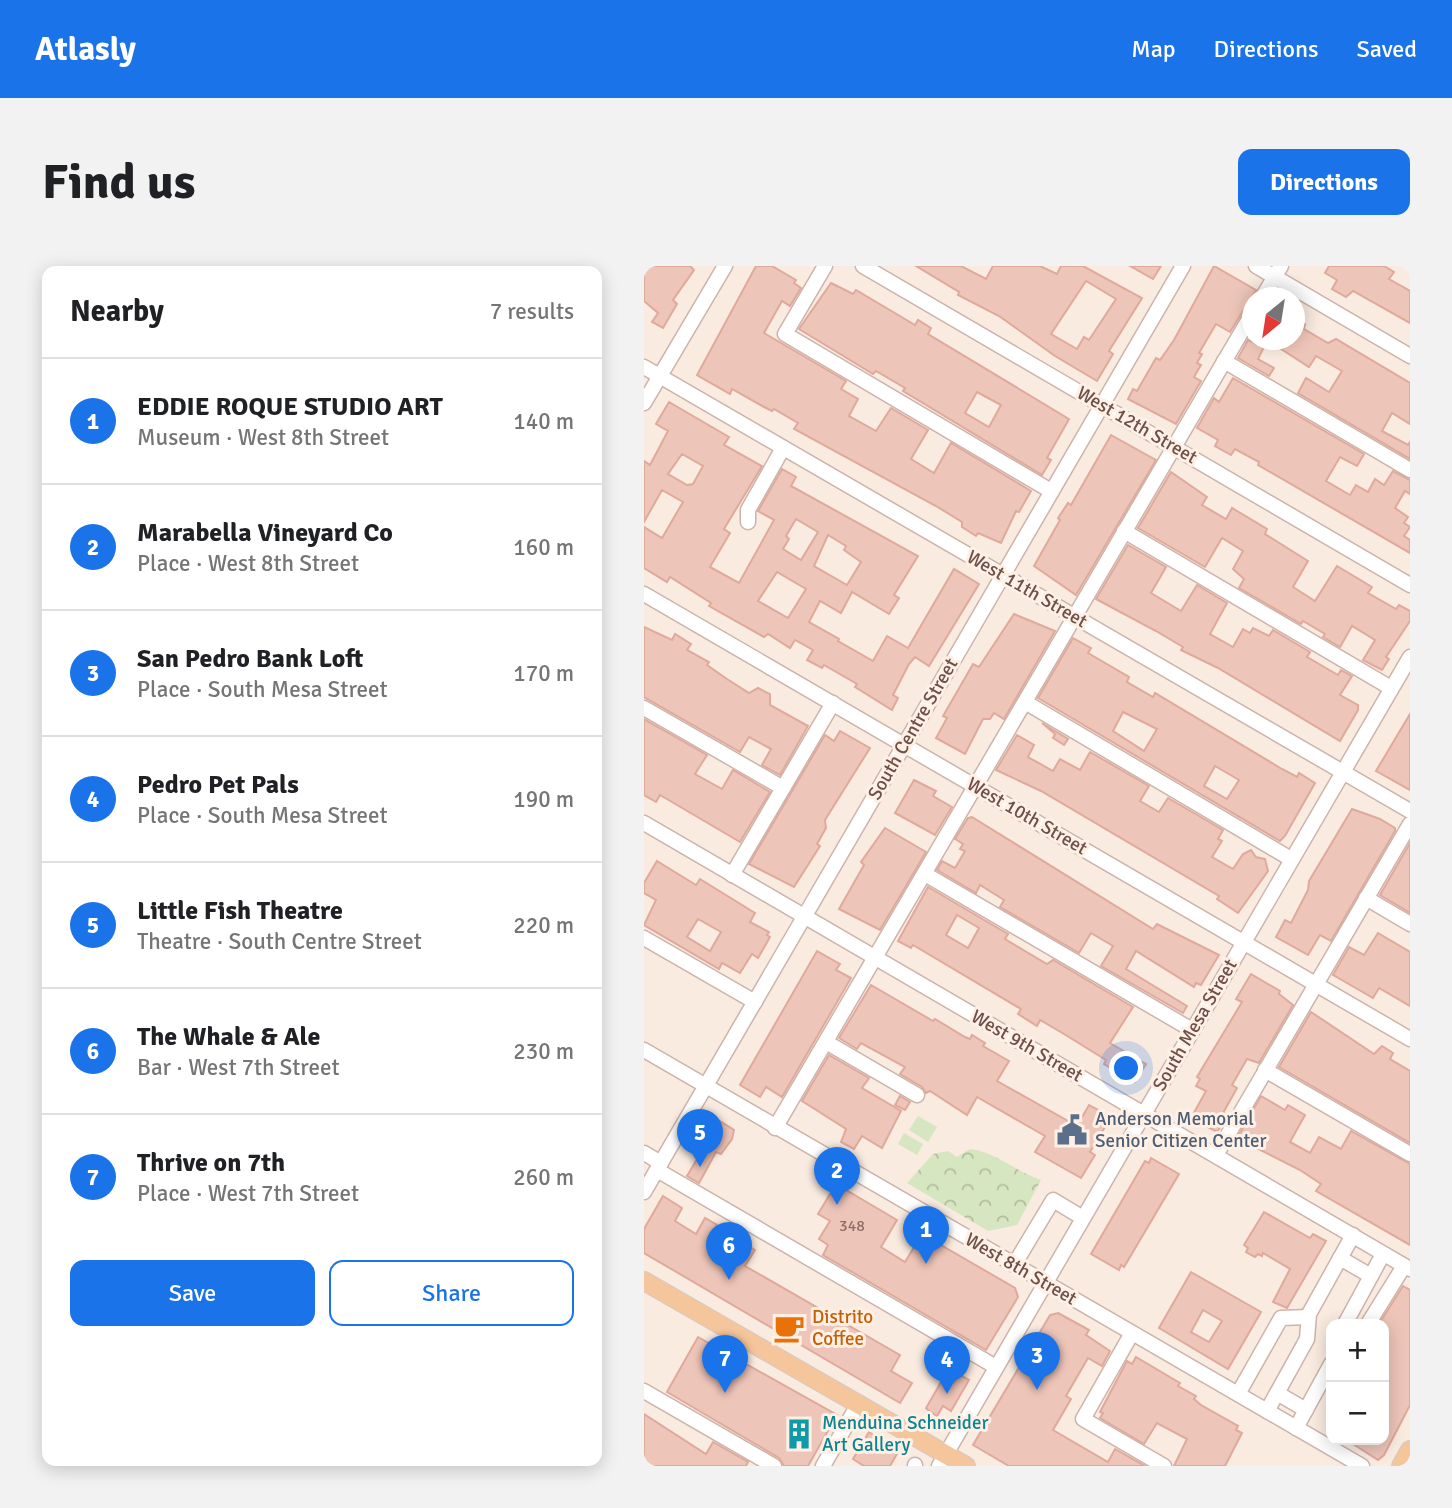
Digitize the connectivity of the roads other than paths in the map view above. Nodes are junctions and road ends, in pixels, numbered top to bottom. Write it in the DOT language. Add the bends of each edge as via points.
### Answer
graph roads {
  1 [pos="725,266"];
  2 [pos="825,266"];
  3 [pos="863,266"];
  4 [pos="1183,266"];
  5 [pos="1256,266"];
  6 [pos="1278,271"];
  7 [pos="1269,287"];
  8 [pos="1242,331"];
  9 [pos="1410,356"];
  10 [pos="1224,361"];
  11 [pos="644,367"];
  12 [pos="659,376"];
  13 [pos="644,403"];
  14 [pos="1102,404"];
  15 [pos="1173,445"];
  16 [pos="783,448"];
  17 [pos="1410,470"];
  18 [pos="1051,491"];
  19 [pos="748,523"];
  20 [pos="1124,531"];
  21 [pos="1002,575"];
  22 [pos="1410,585"];
  23 [pos="644,594"];
  24 [pos="1074,616"];
  25 [pos="1410,657"];
  26 [pos="1391,688"];
  27 [pos="1025,702"];
  28 [pos="833,704"];
  29 [pos="644,708"];
  30 [pos="904,744"];
  31 [pos="1342,772"];
  32 [pos="976,786"];
  33 [pos="783,789"];
  34 [pos="1410,811"];
  35 [pos="644,823"];
  36 [pos="1410,824"];
  37 [pos="1292,859"];
  38 [pos="925,874"];
  39 [pos="732,875"];
  40 [pos="1366,898"];
  41 [pos="804,918"];
  42 [pos="1410,924"];
  43 [pos="644,938"];
  44 [pos="1243,941"];
  45 [pos="875,959"];
  46 [pos="1315,984"];
  47 [pos="755,1002"];
  48 [pos="1192,1030"];
  49 [pos="1410,1039"];
  50 [pos="826,1042"];
  51 [pos="644,1050"];
  52 [pos="1265,1070"];
  53 [pos="705,1086"];
  54 [pos="917,1095"];
  55 [pos="1144,1113"];
  56 [pos="775,1128"];
  57 [pos="644,1153"];
  58 [pos="1410,1154"];
  59 [pos="1216,1155"];
  60 [pos="659,1166"];
  61 [pos="644,1192"];
  62 [pos="1083,1218"];
  63 [pos="1353,1235"];
  64 [pos="1383,1254"];
  65 [pos="1340,1258"];
  66 [pos="1014,1265"];
  67 [pos="1407,1267"];
  68 [pos="1371,1276"];
  69 [pos="644,1281"];
  70 [pos="1045,1284"];
  71 [pos="1308,1317"];
  72 [pos="1348,1319"];
  73 [pos="1371,1319"];
  74 [pos="1132,1334"];
  75 [pos="996,1367"];
  76 [pos="1326,1373"];
  77 [pos="644,1391"];
  78 [pos="1277,1393"];
  79 [pos="1238,1394"];
  80 [pos="859,1404"];
  81 [pos="1306,1410"];
  82 [pos="1267,1411"];
  83 [pos="1296,1428"];
  84 [pos="1410,1450"];
  85 [pos="942,1460"];
  86 [pos="774,1466"];
  87 [pos="823,1466"];
  88 [pos="966,1466"];
  89 [pos="1164,1466"];
  90 [pos="1362,1466"];
  91 [pos="1401,1466"];
  1 -- 12 [label="street"];
  2 -- 18 [label="street" via="785,334"];
  3 -- 14 [label="street, West 12th Street"];
  4 -- 14 [label="street, South Centre Street"];
  5 -- 6 [label="street"];
  6 -- 7 [label="street"];
  6 -- 9 [label="street"];
  8 -- 10 [label="street"];
  10 -- 15 [label="street"];
  10 -- 17 [label="street"];
  11 -- 12 [label="street, West 11th Street"];
  12 -- 13 [label="street"];
  12 -- 16 [label="street, West 11th Street"];
  14 -- 15 [label="street, West 12th Street"];
  14 -- 18 [label="street, South Centre Street"];
  15 -- 20 [label="street"];
  15 -- 22 [label="street, West 12th Street"];
  16 -- 19 [label="street" via="748,510"];
  16 -- 21 [label="street, West 11th Street"];
  18 -- 21 [label="street, South Centre Street"];
  20 -- 24 [label="street"];
  20 -- 26 [label="street"];
  21 -- 24 [label="street, West 11th Street"];
  21 -- 30 [label="street, South Centre Street"];
  23 -- 28 [label="street, West 10th Street"];
  24 -- 27 [label="street"];
  24 -- 31 [label="street, West 11th Street"];
  25 -- 26 [label="street, South Mesa Street"];
  26 -- 31 [label="street, South Mesa Street"];
  27 -- 32 [label="street"];
  27 -- 37 [label="street"];
  28 -- 30 [label="street, West 10th Street"];
  28 -- 33 [label="street"];
  29 -- 33 [label="street"];
  30 -- 32 [label="street, West 10th Street"];
  30 -- 41 [label="street, South Centre Street"];
  31 -- 34 [label="street, West 11th Street"];
  31 -- 37 [label="street, South Mesa Street"];
  32 -- 38 [label="street"];
  32 -- 44 [label="street, West 10th Street"];
  33 -- 39 [label="street"];
  35 -- 39 [label="street, West 9th Street"];
  36 -- 40 [label="street"];
  37 -- 44 [label="street, South Mesa Street"];
  38 -- 45 [label="street"];
  38 -- 48 [label="street"];
  39 -- 41 [label="street, West 9th Street"];
  40 -- 42 [label="street"];
  40 -- 46 [label="street"];
  41 -- 45 [label="street, West 9th Street"];
  41 -- 47 [label="street, South Centre Street"];
  43 -- 47 [label="street"];
  44 -- 46 [label="street, West 10th Street"];
  44 -- 48 [label="street, South Mesa Street"];
  45 -- 50 [label="street"];
  45 -- 55 [label="street, West 9th Street"];
  46 -- 49 [label="street, West 10th Street"];
  46 -- 52 [label="street"];
  47 -- 53 [label="street, South Centre Street"];
  48 -- 55 [label="street, South Mesa Street"];
  50 -- 54 [label="street"];
  50 -- 56 [label="street"];
  51 -- 53 [label="street, West 8th Street"];
  52 -- 58 [label="street"];
  52 -- 59 [label="street"];
  53 -- 56 [label="street, West 8th Street"];
  53 -- 60 [label="street, South Centre Street"];
  55 -- 59 [label="street, West 9th Street"];
  55 -- 62 [label="street, South Mesa Street"];
  56 -- 66 [label="street, West 8th Street"];
  57 -- 60 [label="street"];
  59 -- 63 [label="street, West 9th Street"];
  60 -- 61 [label="street, South Centre Street"];
  60 -- 75 [label="street"];
  62 -- 66 [label="street" via="1053,1199"];
  62 -- 70 [label="street, South Mesa Street"];
  63 -- 64 [label="street, West 9th Street"];
  63 -- 65 [label="street"];
  64 -- 67 [label="street, West 9th Street"];
  64 -- 68 [label="street"];
  65 -- 68 [label="street"];
  65 -- 71 [label="street"];
  66 -- 70 [label="street, West 8th Street"];
  67 -- 73 [label="street"];
  68 -- 72 [label="street"];
  69 -- 80 [label="main road"];
  70 -- 74 [label="street, West 8th Street"];
  70 -- 75 [label="street, South Mesa Street"];
  71 -- 78 [label="street" via="1307,1339"];
  71 -- 79 [label="street" via="1281,1318"];
  74 -- 79 [label="street, West 8th Street"];
  74 -- 89 [label="street" via="1083,1419"];
  75 -- 85 [label="street, South Mesa Street"];
  76 -- 81 [label="street"];
  77 -- 86 [label="street"];
  78 -- 81 [label="street"];
  78 -- 82 [label="street"];
  79 -- 82 [label="street, West 8th Street"];
  80 -- 85 [label="main road"];
  80 -- 87 [label="street"];
  81 -- 83 [label="street"];
  82 -- 83 [label="street, West 8th Street"];
  83 -- 90 [label="street, West 8th Street"];
  84 -- 91 [label="main road"];
  85 -- 88 [label="main road"];
}
